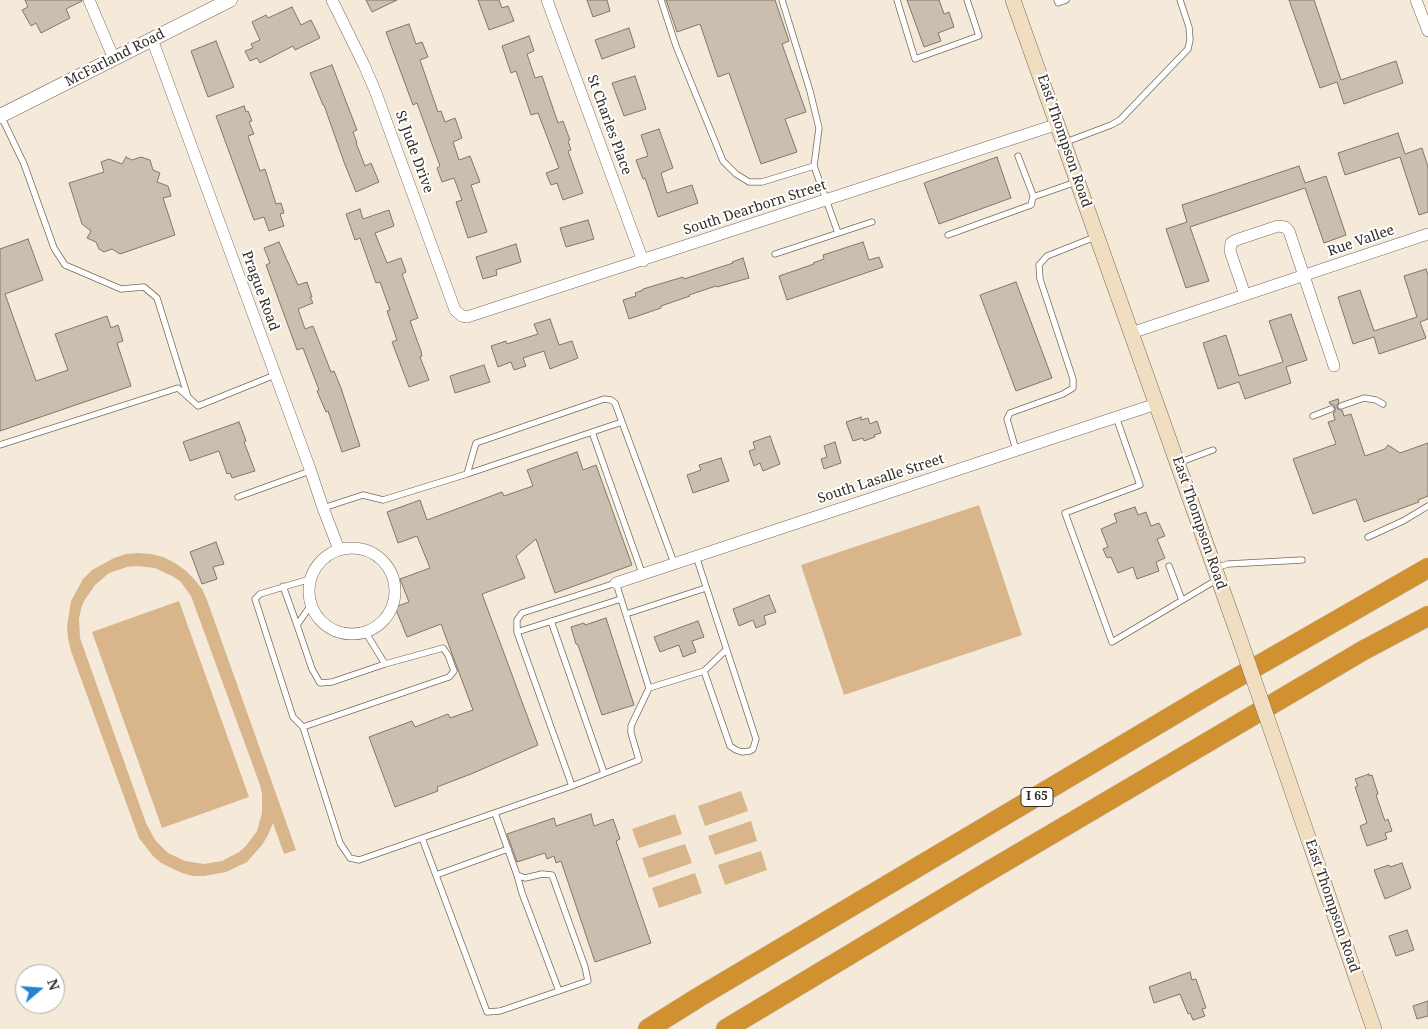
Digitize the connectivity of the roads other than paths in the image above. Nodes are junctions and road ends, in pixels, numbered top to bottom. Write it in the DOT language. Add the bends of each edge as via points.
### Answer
graph roads {
  1 [pos="89,0"];
  2 [pos="229,0"];
  3 [pos="332,0"];
  4 [pos="547,0"];
  5 [pos="661,0"];
  6 [pos="782,0"];
  7 [pos="897,0"];
  8 [pos="967,0"];
  9 [pos="1013,0"];
  10 [pos="1057,0"];
  11 [pos="1066,0"];
  12 [pos="1180,0"];
  13 [pos="1416,0"];
  14 [pos="1428,31"];
  15 [pos="152,39"];
  16 [pos="114,59"];
  17 [pos="0,116"];
  18 [pos="1058,124"];
  19 [pos="1064,142"];
  20 [pos="1018,156"];
  21 [pos="814,166"];
  22 [pos="1078,182"];
  23 [pos="1034,197"];
  24 [pos="826,200"];
  25 [pos="872,222"];
  26 [pos="838,233"];
  27 [pos="1428,234"];
  28 [pos="948,235"];
  29 [pos="1097,236"];
  30 [pos="774,254"];
  31 [pos="643,261"];
  32 [pos="1304,276"];
  33 [pos="1245,295"];
  34 [pos="462,316"];
  35 [pos="1131,333"];
  36 [pos="1334,366"];
  37 [pos="275,375"];
  38 [pos="188,398"];
  39 [pos="1156,404"];
  40 [pos="1382,404"];
  41 [pos="1341,406"];
  42 [pos="1331,409"];
  43 [pos="1313,416"];
  44 [pos="1116,418"];
  45 [pos="622,422"];
  46 [pos="592,432"];
  47 [pos="0,445"];
  48 [pos="1016,450"];
  49 [pos="1213,450"];
  50 [pos="1178,463"];
  51 [pos="310,471"];
  52 [pos="467,474"];
  53 [pos="238,497"];
  54 [pos="1428,506"];
  55 [pos="323,508"];
  56 [pos="1368,537"];
  57 [pos="344,548"];
  58 [pos="696,556"];
  59 [pos="1302,560"];
  60 [pos="674,563"];
  61 [pos="1169,566"];
  62 [pos="1428,568"];
  63 [pos="642,573"];
  64 [pos="1216,574"];
  65 [pos="310,578"];
  66 [pos="616,583"];
  67 [pos="283,586"];
  68 [pos="706,588"];
  69 [pos="621,598"];
  70 [pos="1182,600"];
  71 [pos="311,606"];
  72 [pos="626,614"];
  73 [pos="1428,616"];
  74 [pos="551,621"];
  75 [pos="297,625"];
  76 [pos="366,632"];
  77 [pos="517,632"];
  78 [pos="726,650"];
  79 [pos="385,664"];
  80 [pos="704,671"];
  81 [pos="650,688"];
  82 [pos="303,727"];
  83 [pos="604,773"];
  84 [pos="572,786"];
  85 [pos="495,813"];
  86 [pos="422,838"];
  87 [pos="508,849"];
  88 [pos="436,875"];
  89 [pos="518,875"];
  90 [pos="558,991"];
  91 [pos="648,1029"];
  92 [pos="726,1029"];
  93 [pos="1374,1029"];
  1 -- 16 [label="street"];
  2 -- 15 [label="street, McFarland Road"];
  3 -- 34 [label="street, St Jude Drive" via="376,93 455,310"];
  4 -- 31 [label="street, St Charles Place"];
  5 -- 21 [label="lane" via="676,46 723,161 749,182 762,182"];
  6 -- 21 [label="lane" via="819,128"];
  7 -- 8 [label="lane" via="915,58 979,36"];
  9 -- 18 [label="main road, East Thompson Road"];
  10 -- 11 [label="lane" via="1058,3"];
  12 -- 19 [label="lane" via="1189,27 1188,49 1120,120"];
  13 -- 14 [label="street"];
  15 -- 16 [label="street, McFarland Road"];
  15 -- 37 [label="street, Prague Road"];
  16 -- 17 [label="street, McFarland Road"];
  17 -- 38 [label="lane" via="24,164 54,248 65,266 122,289 144,287 157,298"];
  18 -- 19 [label="main road, East Thompson Road"];
  18 -- 24 [label="street, South Dearborn Street"];
  19 -- 22 [label="main road, East Thompson Road"];
  20 -- 23 [label="lane"];
  21 -- 24 [label="lane"];
  22 -- 23 [label="lane"];
  22 -- 29 [label="main road, East Thompson Road"];
  23 -- 28 [label="lane" via="1031,205"];
  24 -- 26 [label="lane"];
  24 -- 31 [label="street, South Dearborn Street"];
  25 -- 26 [label="lane"];
  26 -- 30 [label="lane"];
  27 -- 32 [label="street, Rue Vallee"];
  29 -- 35 [label="main road, East Thompson Road"];
  29 -- 48 [label="lane" via="1046,256 1039,265 1040,279 1073,379 1072,388 1010,413 1007,419"];
  31 -- 34 [label="street, South Dearborn Street" via="473,316"];
  32 -- 33 [label="street, Rue Vallee"];
  32 -- 33 [label="street" via="1289,232 1278,226 1231,243 1230,252"];
  32 -- 36 [label="street"];
  33 -- 35 [label="street, Rue Vallee"];
  35 -- 39 [label="main road, East Thompson Road"];
  37 -- 38 [label="lane" via="198,406"];
  37 -- 51 [label="street, Prague Road"];
  38 -- 47 [label="lane" via="178,388"];
  39 -- 44 [label="street, South Lasalle Street"];
  39 -- 50 [label="main road, East Thompson Road"];
  40 -- 41 [label="lane" via="1364,398"];
  42 -- 43 [label="lane"];
  44 -- 48 [label="street, South Lasalle Street"];
  44 -- 70 [label="lane" via="1140,485 1065,513 1112,642"];
  45 -- 46 [label="lane"];
  45 -- 52 [label="lane" via="615,403 604,399 476,443"];
  45 -- 60 [label="lane"];
  46 -- 52 [label="lane"];
  46 -- 63 [label="lane"];
  48 -- 58 [label="street, South Lasalle Street"];
  49 -- 50 [label="lane"];
  50 -- 64 [label="main road, East Thompson Road"];
  51 -- 53 [label="lane"];
  51 -- 55 [label="street, Prague Road"];
  52 -- 55 [label="lane" via="383,500 362,495"];
  54 -- 56 [label="lane"];
  55 -- 57 [label="street, Prague Road" via="338,547"];
  57 -- 65 [label="street" via="323,559"];
  57 -- 76 [label="street" via="357,548 380,559 394,581 395,594 386,618"];
  58 -- 60 [label="street, South Lasalle Street"];
  58 -- 68 [label="lane"];
  59 -- 64 [label="lane" via="1228,564"];
  60 -- 63 [label="street, South Lasalle Street"];
  61 -- 70 [label="lane"];
  62 -- 91 [label="highway, I 65" via="1210,693"];
  63 -- 66 [label="street, South Lasalle Street"];
  64 -- 70 [label="lane"];
  64 -- 93 [label="main road, East Thompson Road, bridge"];
  65 -- 67 [label="lane"];
  65 -- 71 [label="street"];
  66 -- 69 [label="lane"];
  66 -- 77 [label="lane" via="522,613 516,620"];
  67 -- 75 [label="lane"];
  67 -- 82 [label="lane" via="255,599 293,717"];
  68 -- 72 [label="lane"];
  68 -- 78 [label="lane"];
  69 -- 72 [label="lane"];
  69 -- 74 [label="lane"];
  71 -- 75 [label="lane"];
  71 -- 76 [label="street" via="317,618 339,633"];
  72 -- 81 [label="lane"];
  73 -- 92 [label="highway" via="1347,660"];
  74 -- 77 [label="lane"];
  74 -- 83 [label="lane"];
  75 -- 79 [label="lane" via="312,670 320,683"];
  76 -- 79 [label="lane"];
  77 -- 84 [label="lane"];
  78 -- 80 [label="lane"];
  78 -- 80 [label="lane" via="756,740 750,751 742,752 730,746"];
  79 -- 82 [label="lane" via="443,648 454,671 449,678"];
  80 -- 81 [label="lane"];
  81 -- 83 [label="lane" via="631,726 639,760"];
  82 -- 86 [label="lane" via="340,843 350,858 359,860"];
  83 -- 84 [label="lane"];
  84 -- 85 [label="lane"];
  85 -- 86 [label="lane"];
  85 -- 87 [label="lane"];
  86 -- 88 [label="lane"];
  87 -- 88 [label="lane"];
  87 -- 89 [label="lane"];
  88 -- 90 [label="lane" via="487,1012 500,1011"];
  89 -- 90 [label="lane"];
  89 -- 90 [label="lane" via="524,878 552,875 585,967 588,981"];
}
